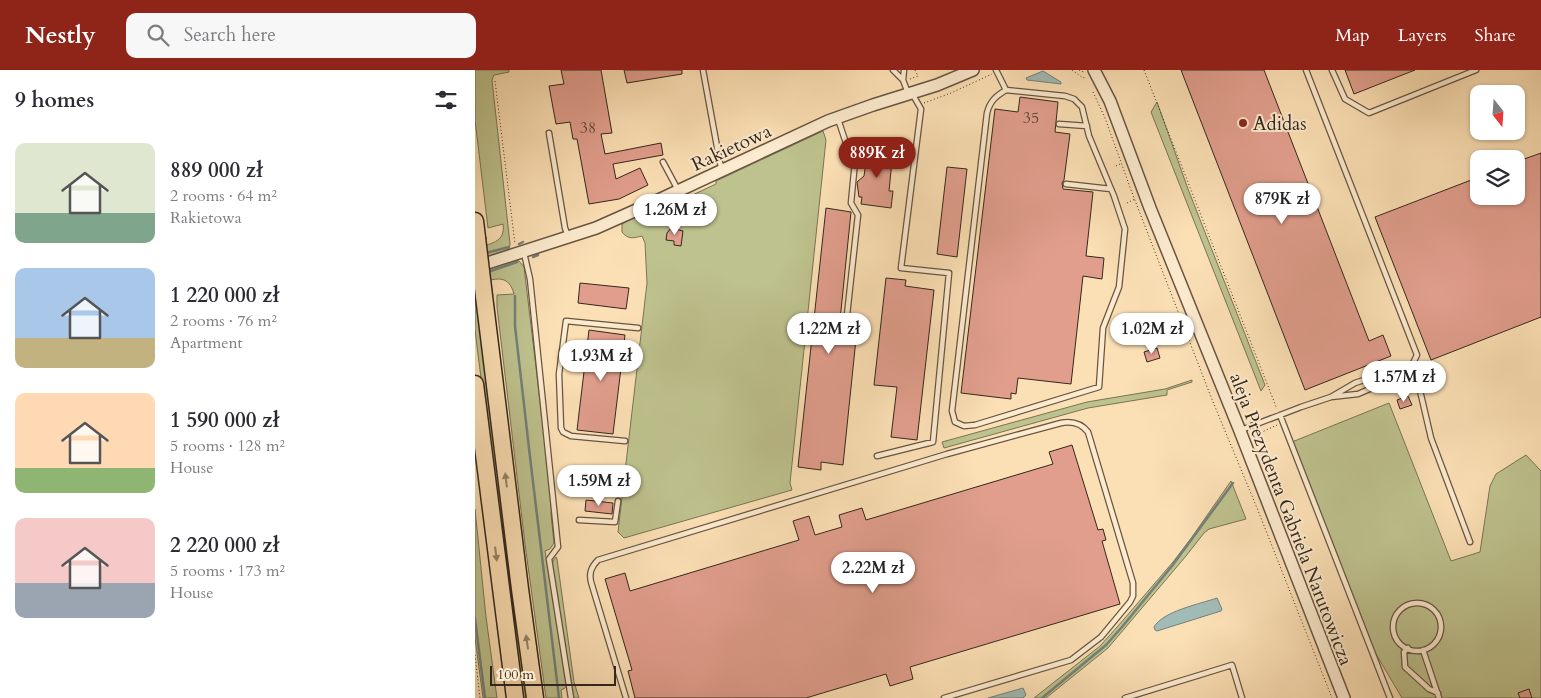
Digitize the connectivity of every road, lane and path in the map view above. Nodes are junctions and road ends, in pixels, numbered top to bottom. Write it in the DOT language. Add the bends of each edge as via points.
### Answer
graph roads {
  1 [pos="703,70"];
  2 [pos="893,70"];
  3 [pos="904,70"];
  4 [pos="915,70"];
  5 [pos="973,70"];
  6 [pos="997,70"];
  7 [pos="1073,70"];
  8 [pos="1079,70"];
  9 [pos="1103,70"];
  10 [pos="1144,70"];
  11 [pos="1306,70"];
  12 [pos="1332,70"];
  13 [pos="1476,70"];
  14 [pos="1090,73"];
  15 [pos="495,81"];
  16 [pos="903,81"];
  17 [pos="1089,82"];
  18 [pos="1006,90"];
  19 [pos="1093,90"];
  20 [pos="910,94"];
  21 [pos="1110,101"];
  22 [pos="919,104"];
  23 [pos="837,118"];
  24 [pos="1059,124"];
  25 [pos="1087,126"];
  26 [pos="549,133"];
  27 [pos="663,162"];
  28 [pos="723,170"];
  29 [pos="1066,184"];
  30 [pos="1111,189"];
  31 [pos="679,191"];
  32 [pos="475,221"];
  33 [pos="569,238"];
  34 [pos="520,253"];
  35 [pos="475,267"];
  36 [pos="846,324"];
  37 [pos="638,328"];
  38 [pos="1387,377"];
  39 [pos="1419,382"];
  40 [pos="475,384"];
  41 [pos="1331,397"];
  42 [pos="1280,415"];
  43 [pos="1283,423"];
  44 [pos="1240,431"];
  45 [pos="625,441"];
  46 [pos="1248,452"];
  47 [pos="877,456"];
  48 [pos="1235,456"];
  49 [pos="618,500"];
  50 [pos="579,520"];
  51 [pos="1470,542"];
  52 [pos="1408,648"];
  53 [pos="1423,650"];
  54 [pos="475,655"];
  55 [pos="1439,695"];
  56 [pos="481,698"];
  57 [pos="515,698"];
  58 [pos="535,698"];
  59 [pos="571,698"];
  60 [pos="626,698"];
  61 [pos="944,698"];
  62 [pos="1125,698"];
  63 [pos="1242,698"];
  64 [pos="1332,698"];
  65 [pos="1345,698"];
  66 [pos="1390,698"];
  1 -- 28 [label="lane"];
  2 -- 16 [label="lane"];
  3 -- 16 [label="lane"];
  4 -- 16 [label="path" via="917,76"];
  5 -- 20 [label="street, Rakietowa"];
  6 -- 18 [label="lane"];
  6 -- 22 [label="path" via="951,93"];
  7 -- 14 [label="path" via="1083,78"];
  8 -- 14 [label="path"];
  9 -- 21 [label="street, aleja Prezydenta Gabriela Narutowicza"];
  10 -- 42 [label="path"];
  11 -- 38 [label="lane" via="1417,355 1412,366"];
  12 -- 13 [label="lane" via="1345,99 1369,113"];
  14 -- 17 [label="path"];
  14 -- 21 [label="street, aleja Prezydenta Gabriela Narutowicza"];
  15 -- 34 [label="path"];
  16 -- 20 [label="lane"];
  18 -- 25 [label="lane" via="1069,97 1082,107"];
  18 -- 30 [label="lane" via="991,102 987,113 952,411 958,424 975,424 1099,387 1103,328 1119,287 1125,229"];
  19 -- 48 [label="path"];
  20 -- 22 [label="lane"];
  20 -- 23 [label="street, Rakietowa"];
  21 -- 44 [label="street, aleja Prezydenta Gabriela Narutowicza"];
  22 -- 47 [label="lane" via="921,109 901,268 949,273 933,442"];
  23 -- 28 [label="street, Rakietowa"];
  23 -- 36 [label="lane" via="847,146 856,151 851,202 858,215"];
  24 -- 25 [label="lane"];
  25 -- 30 [label="lane"];
  26 -- 33 [label="lane"];
  27 -- 31 [label="lane"];
  28 -- 31 [label="street, Rakietowa"];
  29 -- 30 [label="lane"];
  31 -- 33 [label="street, Rakietowa"];
  58 -- 32 [label="highway, one-way, bridge"];
  33 -- 34 [label="street, Rakietowa"];
  34 -- 35 [label="street, Rakietowa"];
  34 -- 59 [label="lane" via="529,278 558,547 549,558"];
  37 -- 45 [label="lane" via="566,321 559,374 563,432 571,436"];
  38 -- 41 [label="lane" via="1373,377"];
  38 -- 41 [label="lane" via="1379,385 1359,394"];
  39 -- 51 [label="lane" via="1431,438"];
  40 -- 57 [label="highway, one-way"];
  41 -- 42 [label="lane"];
  42 -- 43 [label="lane"];
  42 -- 44 [label="lane"];
  43 -- 46 [label="path" via="1262,432 1257,437 1255,449"];
  43 -- 66 [label="lane"];
  44 -- 46 [label="street, aleja Prezydenta Gabriela Narutowicza"];
  46 -- 48 [label="path"];
  46 -- 65 [label="street, aleja Prezydenta Gabriela Narutowicza"];
  48 -- 64 [label="path"];
  49 -- 50 [label="lane" via="615,522"];
  52 -- 53 [label="lane"];
  52 -- 53 [label="lane" via="1396,638 1394,622 1401,609 1423,603 1436,612 1441,627 1436,641"];
  52 -- 55 [label="lane" via="1403,652 1405,667"];
  53 -- 55 [label="lane"];
  54 -- 56 [label="path"];
  60 -- 61 [label="lane" via="591,582 591,569 598,560 961,450 1061,423 1081,425 1089,436 1133,583 1130,602 1101,637 1071,660"];
  62 -- 63 [label="lane" via="1232,665"];
}
